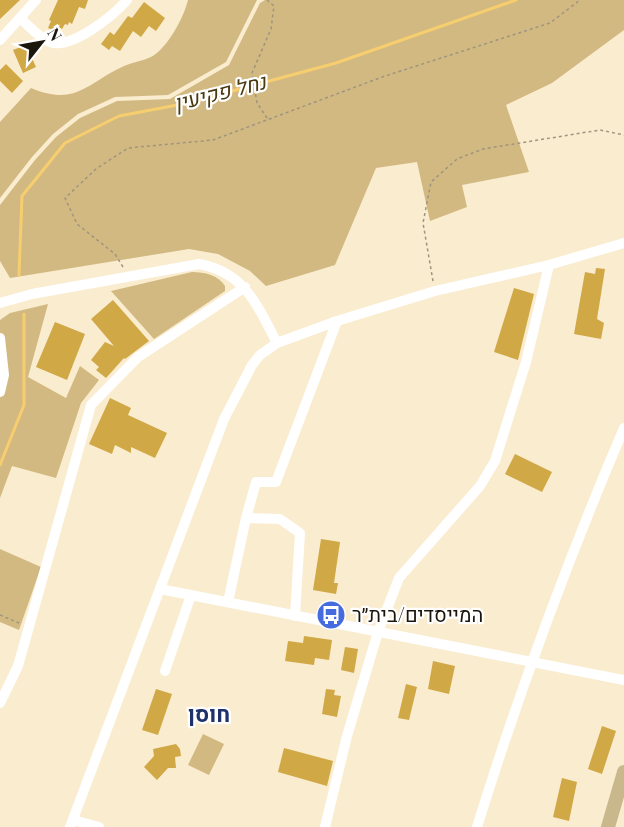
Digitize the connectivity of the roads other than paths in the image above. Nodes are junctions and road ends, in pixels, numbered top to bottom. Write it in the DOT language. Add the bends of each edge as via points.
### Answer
graph roads {
  1 [pos="36,0"];
  2 [pos="127,0"];
  3 [pos="20,18"];
  4 [pos="0,40"];
  5 [pos="624,243"];
  6 [pos="549,265"];
  7 [pos="245,287"];
  8 [pos="0,303"];
  9 [pos="337,321"];
  10 [pos="0,338"];
  11 [pos="277,343"];
  12 [pos="0,392"];
  13 [pos="624,428"];
  14 [pos="246,518"];
  15 [pos="160,589"];
  16 [pos="191,595"];
  17 [pos="228,603"];
  18 [pos="296,616"];
  19 [pos="378,632"];
  20 [pos="532,662"];
  21 [pos="165,671"];
  22 [pos="624,680"];
  23 [pos="0,703"];
  24 [pos="624,772"];
  25 [pos="624,800"];
  26 [pos="72,824"];
  27 [pos="99,827"];
  28 [pos="325,827"];
  29 [pos="477,827"];
  30 [pos="608,827"];
  31 [pos="616,827"];
  1 -- 3 [label="street"];
  2 -- 3 [label="street" via="115,13 65,43 45,40"];
  3 -- 4 [label="street"];
  5 -- 6 [label="street"];
  6 -- 9 [label="street" via="435,291"];
  6 -- 19 [label="street" via="526,362 495,461 480,486 399,578"];
  7 -- 8 [label="street" via="223,272 199,264"];
  7 -- 11 [label="street"];
  7 -- 23 [label="street" via="138,357 91,405 18,666"];
  9 -- 11 [label="street"];
  9 -- 14 [label="street" via="276,482 256,482"];
  10 -- 12 [label="street" via="4,375"];
  11 -- 15 [label="street" via="256,360 240,385"];
  13 -- 20 [label="street" via="581,528"];
  14 -- 17 [label="street"];
  14 -- 18 [label="street" via="280,519 300,533"];
  15 -- 16 [label="street"];
  15 -- 26 [label="street"];
  16 -- 17 [label="street"];
  16 -- 21 [label="street"];
  17 -- 18 [label="street"];
  18 -- 19 [label="street"];
  19 -- 20 [label="street"];
  19 -- 28 [label="street"];
  20 -- 22 [label="street"];
  20 -- 29 [label="street"];
  24 -- 30 [label="main road"];
  25 -- 31 [label="main road"];
  26 -- 27 [label="street"];
}
